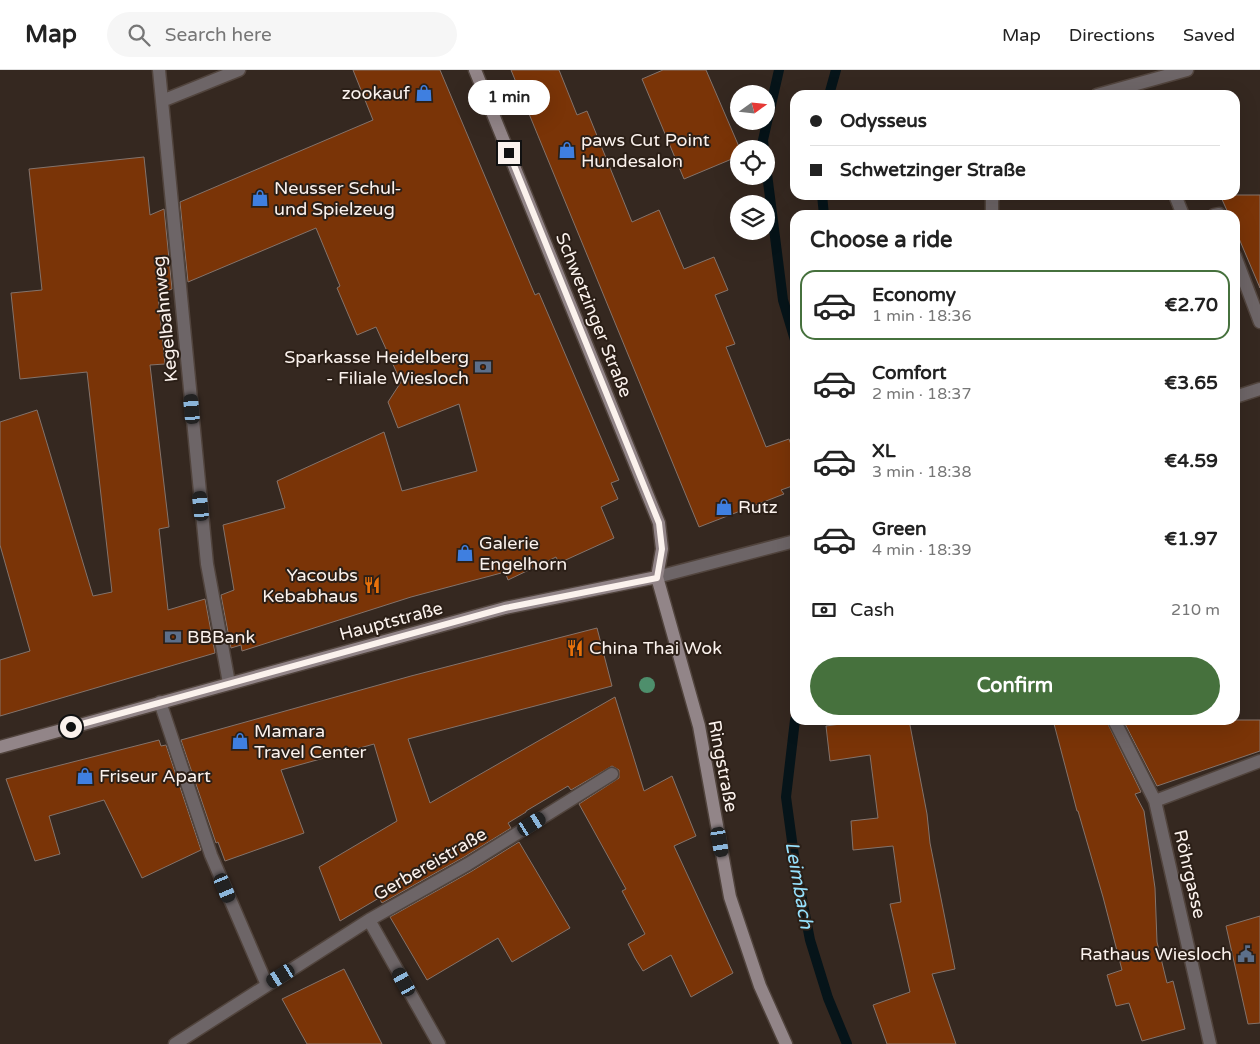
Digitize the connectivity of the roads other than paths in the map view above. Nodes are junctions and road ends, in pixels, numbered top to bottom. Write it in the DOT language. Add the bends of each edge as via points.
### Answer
graph roads {
  1 [pos="159,70"];
  2 [pos="239,70"];
  3 [pos="475,70"];
  4 [pos="1187,70"];
  5 [pos="1136,89"];
  6 [pos="162,101"];
  7 [pos="1240,269"];
  8 [pos="1260,322"];
  9 [pos="1260,389"];
  10 [pos="1240,395"];
  11 [pos="790,542"];
  12 [pos="657,578"];
  13 [pos="230,683"];
  14 [pos="160,702"];
  15 [pos="1117,725"];
  16 [pos="0,747"];
  17 [pos="1260,761"];
  18 [pos="612,774"];
  19 [pos="1155,801"];
  20 [pos="369,920"];
  21 [pos="267,985"];
  22 [pos="175,1044"];
  23 [pos="439,1044"];
  24 [pos="786,1044"];
  25 [pos="1210,1044"];
  1 -- 6 [label="street, Kegelbahnweg"];
  2 -- 6 [label="street"];
  3 -- 12 [label="street, Schwetzinger Straße" via="659,523 662,549"];
  4 -- 5 [label="street"];
  6 -- 13 [label="street, Kegelbahnweg" via="207,564"];
  7 -- 8 [label="street"];
  9 -- 10 [label="street"];
  11 -- 12 [label="street, Hauptstraße"];
  12 -- 13 [label="street, Hauptstraße" via="505,608"];
  12 -- 24 [label="street, Ringstraße" via="699,726 730,897 760,986"];
  13 -- 14 [label="street, Hauptstraße"];
  14 -- 16 [label="street, Hauptstraße"];
  14 -- 21 [label="street" via="211,855"];
  15 -- 19 [label="street, Röhrgasse"];
  17 -- 19 [label="street"];
  18 -- 20 [label="street, Gerbereistraße" via="468,864"];
  19 -- 25 [label="street, Röhrgasse"];
  20 -- 21 [label="street, Gerbereistraße"];
  20 -- 23 [label="street"];
  21 -- 22 [label="street, Gerbereistraße"];
}
